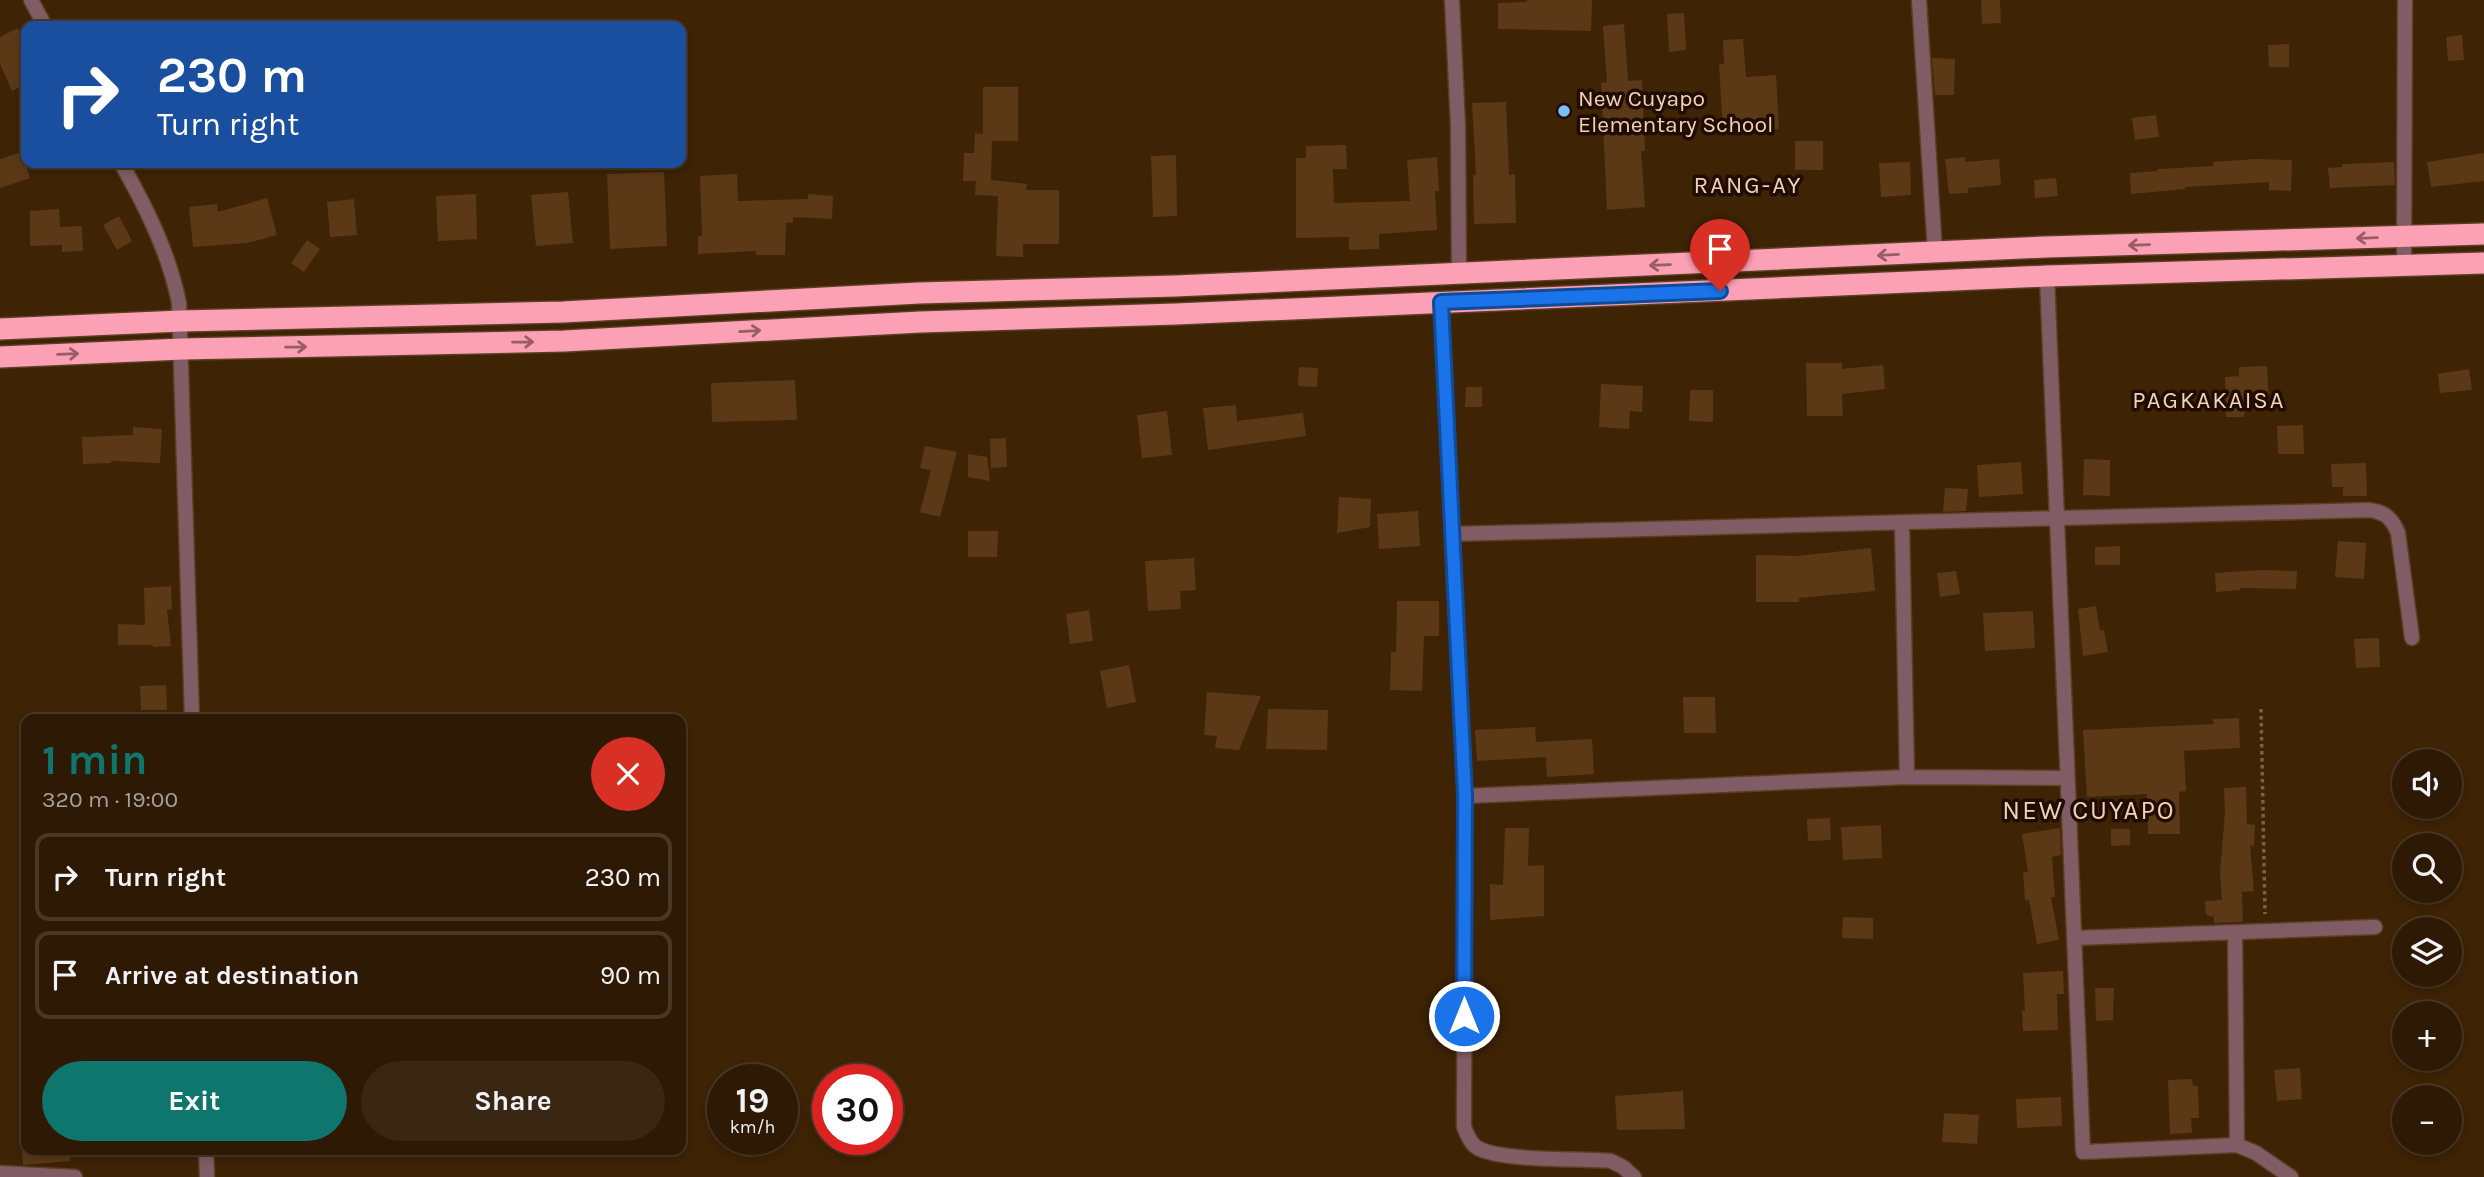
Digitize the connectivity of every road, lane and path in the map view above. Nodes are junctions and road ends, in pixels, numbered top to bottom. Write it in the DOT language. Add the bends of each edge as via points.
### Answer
graph roads {
  1 [pos="31,0"];
  2 [pos="1452,0"];
  3 [pos="1919,0"];
  4 [pos="2405,0"];
  5 [pos="42,21"];
  6 [pos="124,168"];
  7 [pos="2484,234"];
  8 [pos="2404,237"];
  9 [pos="1935,252"];
  10 [pos="2484,263"];
  11 [pos="2404,266"];
  12 [pos="1459,273"];
  13 [pos="2047,276"];
  14 [pos="1441,302"];
  15 [pos="181,321"];
  16 [pos="0,329"];
  17 [pos="182,349"];
  18 [pos="0,357"];
  19 [pos="2057,518"];
  20 [pos="1902,523"];
  21 [pos="1453,534"];
  22 [pos="2412,638"];
  23 [pos="2261,709"];
  24 [pos="192,714"];
  25 [pos="1907,778"];
  26 [pos="2067,778"];
  27 [pos="1465,796"];
  28 [pos="2375,927"];
  29 [pos="2266,930"];
  30 [pos="2235,933"];
  31 [pos="2075,938"];
  32 [pos="2237,1145"];
  33 [pos="206,1155"];
  34 [pos="0,1173"];
  35 [pos="75,1177"];
  36 [pos="207,1177"];
  37 [pos="1634,1177"];
  38 [pos="2291,1177"];
  1 -- 5 [label="street"];
  2 -- 12 [label="street"];
  3 -- 9 [label="street"];
  4 -- 8 [label="street"];
  6 -- 15 [label="street" via="173,273"];
  7 -- 8 [label="highway"];
  8 -- 9 [label="highway, one-way"];
  8 -- 11 [label="street"];
  9 -- 12 [label="highway, one-way"];
  10 -- 11 [label="highway"];
  11 -- 13 [label="highway"];
  12 -- 15 [label="highway" via="919,293 563,312"];
  13 -- 14 [label="highway"];
  13 -- 19 [label="street"];
  17 -- 14 [label="highway, one-way" via="564,341"];
  14 -- 21 [label="street"];
  15 -- 16 [label="highway"];
  15 -- 17 [label="street"];
  18 -- 17 [label="highway, one-way"];
  17 -- 24 [label="street"];
  19 -- 20 [label="street"];
  19 -- 22 [label="street" via="2379,512 2392,519 2398,533"];
  19 -- 26 [label="street"];
  20 -- 21 [label="street"];
  20 -- 25 [label="street"];
  21 -- 27 [label="street"];
  23 -- 29 [label="path"];
  25 -- 26 [label="street"];
  25 -- 27 [label="street"];
  26 -- 31 [label="street"];
  27 -- 37 [label="street" via="1467,1135 1483,1150 1611,1161"];
  28 -- 29 [label="street"];
  29 -- 30 [label="street"];
  30 -- 31 [label="street"];
  30 -- 32 [label="street"];
  31 -- 32 [label="street" via="2083,1152"];
  32 -- 38 [label="street"];
  33 -- 36 [label="street"];
  34 -- 35 [label="street"];
}
